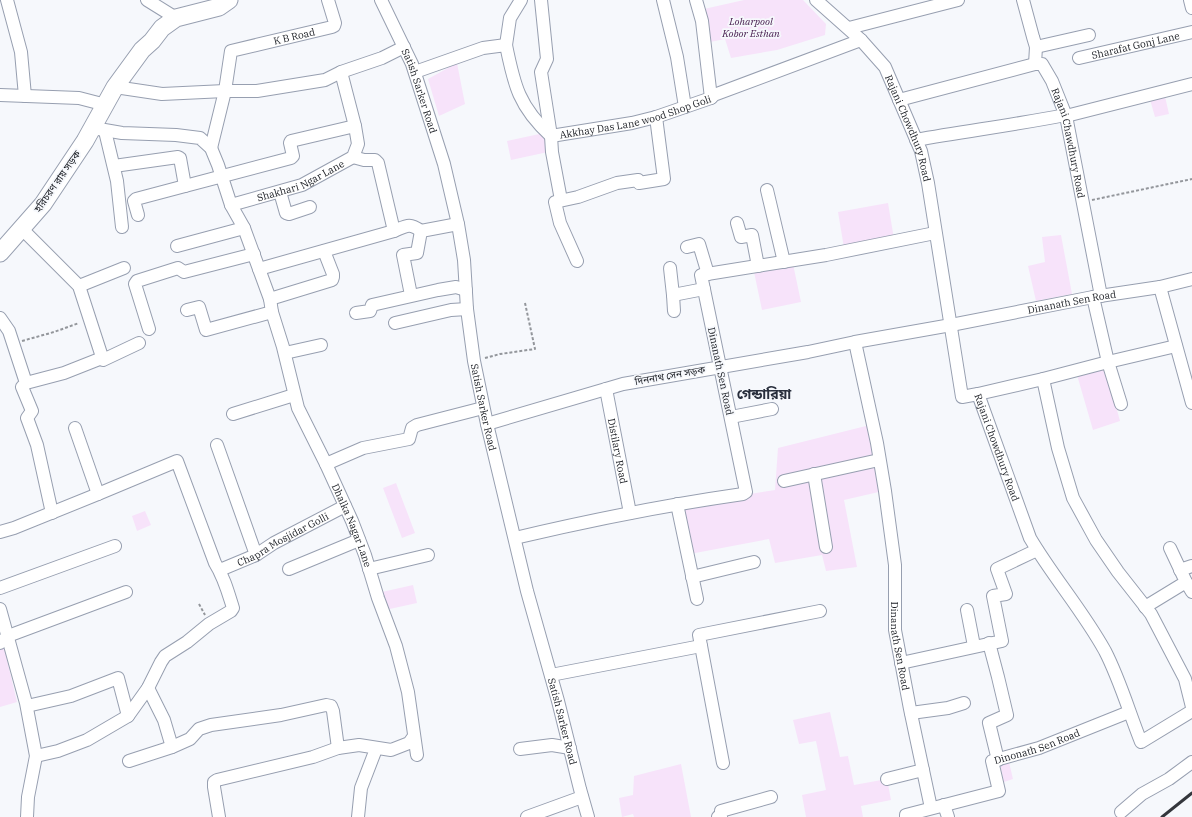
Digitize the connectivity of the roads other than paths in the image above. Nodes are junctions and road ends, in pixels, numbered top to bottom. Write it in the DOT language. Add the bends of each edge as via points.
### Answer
graph roads {
  1 [pos="7,0"];
  2 [pos="146,0"];
  3 [pos="229,0"];
  4 [pos="328,0"];
  5 [pos="381,0"];
  6 [pos="521,0"];
  7 [pos="541,0"];
  8 [pos="663,0"];
  9 [pos="696,0"];
  10 [pos="816,0"];
  11 [pos="958,0"];
  12 [pos="1023,0"];
  13 [pos="1190,0"];
  14 [pos="926,4"];
  15 [pos="1192,8"];
  16 [pos="176,18"];
  17 [pos="849,28"];
  18 [pos="1192,32"];
  19 [pos="1089,35"];
  20 [pos="861,40"];
  21 [pos="506,44"];
  22 [pos="404,46"];
  23 [pos="1036,47"];
  24 [pos="1079,58"];
  25 [pos="1035,64"];
  26 [pos="341,72"];
  27 [pos="415,72"];
  28 [pos="1192,84"];
  29 [pos="115,87"];
  30 [pos="1170,89"];
  31 [pos="225,91"];
  32 [pos="0,95"];
  33 [pos="25,96"];
  34 [pos="711,98"];
  35 [pos="899,100"];
  36 [pos="1167,102"];
  37 [pos="106,105"];
  38 [pos="685,107"];
  39 [pos="1066,116"];
  40 [pos="656,117"];
  41 [pos="355,126"];
  42 [pos="99,129"];
  43 [pos="551,136"];
  44 [pos="916,140"];
  45 [pos="211,148"];
  46 [pos="353,157"];
  47 [pos="114,166"];
  48 [pos="222,177"];
  49 [pos="185,186"];
  50 [pos="767,190"];
  51 [pos="280,192"];
  52 [pos="561,200"];
  53 [pos="232,204"];
  54 [pos="310,207"];
  55 [pos="138,215"];
  56 [pos="737,223"];
  57 [pos="458,224"];
  58 [pos="122,227"];
  59 [pos="21,228"];
  60 [pos="244,228"];
  61 [pos="394,231"];
  62 [pos="420,231"];
  63 [pos="935,233"];
  64 [pos="177,246"];
  65 [pos="686,247"];
  66 [pos="324,251"];
  67 [pos="0,253"];
  68 [pos="254,254"];
  69 [pos="577,261"];
  70 [pos="784,262"];
  71 [pos="758,266"];
  72 [pos="124,268"];
  73 [pos="670,268"];
  74 [pos="259,269"];
  75 [pos="708,274"];
  76 [pos="1192,279"];
  77 [pos="79,286"];
  78 [pos="1160,287"];
  79 [pos="704,289"];
  80 [pos="466,290"];
  81 [pos="673,295"];
  82 [pos="411,296"];
  83 [pos="1097,297"];
  84 [pos="270,299"];
  85 [pos="467,309"];
  86 [pos="187,310"];
  87 [pos="674,311"];
  88 [pos="356,313"];
  89 [pos="274,316"];
  90 [pos="0,318"];
  91 [pos="396,323"];
  92 [pos="951,325"];
  93 [pos="150,329"];
  94 [pos="854,342"];
  95 [pos="139,343"];
  96 [pos="321,345"];
  97 [pos="1176,346"];
  98 [pos="285,353"];
  99 [pos="102,358"];
  100 [pos="1108,362"];
  101 [pos="721,366"];
  102 [pos="1043,380"];
  103 [pos="26,383"];
  104 [pos="606,389"];
  105 [pos="978,394"];
  106 [pos="294,395"];
  107 [pos="1192,403"];
  108 [pos="1121,404"];
  109 [pos="483,408"];
  110 [pos="772,409"];
  111 [pos="233,414"];
  112 [pos="731,416"];
  113 [pos="487,424"];
  114 [pos="75,428"];
  115 [pos="217,445"];
  116 [pos="880,460"];
  117 [pos="326,464"];
  118 [pos="814,474"];
  119 [pos="784,481"];
  120 [pos="98,494"];
  121 [pos="677,504"];
  122 [pos="345,506"];
  123 [pos="630,512"];
  124 [pos="52,513"];
  125 [pos="0,532"];
  126 [pos="515,538"];
  127 [pos="359,540"];
  128 [pos="115,546"];
  129 [pos="826,547"];
  130 [pos="1170,548"];
  131 [pos="1037,550"];
  132 [pos="256,555"];
  133 [pos="428,555"];
  134 [pos="754,562"];
  135 [pos="1192,566"];
  136 [pos="289,568"];
  137 [pos="369,569"];
  138 [pos="220,570"];
  139 [pos="1180,570"];
  140 [pos="692,577"];
  141 [pos="1189,587"];
  142 [pos="0,588"];
  143 [pos="126,592"];
  144 [pos="697,599"];
  145 [pos="1145,607"];
  146 [pos="0,609"];
  147 [pos="967,610"];
  148 [pos="820,611"];
  149 [pos="4,639"];
  150 [pos="989,643"];
  151 [pos="701,646"];
  152 [pos="974,646"];
  153 [pos="901,663"];
  154 [pos="551,675"];
  155 [pos="148,688"];
  156 [pos="964,703"];
  157 [pos="27,706"];
  158 [pos="1192,706"];
  159 [pos="1129,712"];
  160 [pos="911,713"];
  161 [pos="128,716"];
  162 [pos="414,736"];
  163 [pos="172,747"];
  164 [pos="338,748"];
  165 [pos="570,748"];
  166 [pos="376,749"];
  167 [pos="520,749"];
  168 [pos="417,755"];
  169 [pos="36,756"];
  170 [pos="129,760"];
  171 [pos="998,760"];
  172 [pos="1192,762"];
  173 [pos="723,764"];
  174 [pos="923,770"];
  175 [pos="887,779"];
  176 [pos="582,797"];
  177 [pos="771,797"];
  178 [pos="944,805"];
  179 [pos="931,808"];
  180 [pos="1121,812"];
  181 [pos="27,817"];
  182 [pos="219,817"];
  183 [pos="358,817"];
  184 [pos="527,817"];
  185 [pos="588,817"];
  186 [pos="718,817"];
  187 [pos="906,817"];
  188 [pos="948,817"];
  1 -- 33 [label="street" via="22,52"];
  2 -- 16 [label="street"];
  3 -- 16 [label="main road" via="219,7"];
  4 -- 31 [label="street, K B Road" via="334,26 232,50"];
  5 -- 22 [label="street, Satish Sarker Road"];
  6 -- 21 [label="street" via="510,18"];
  7 -- 43 [label="street" via="547,59 542,72"];
  8 -- 38 [label="street" via="677,57"];
  9 -- 34 [label="street" via="702,21"];
  10 -- 17 [label="street, Rajani Chowdhury Road"];
  11 -- 14 [label="street"];
  12 -- 23 [label="street"];
  13 -- 15 [label="street"];
  14 -- 17 [label="street"];
  16 -- 29 [label="main road, হরিচরণ রায় সড়ক" via="162,28 142,50"];
  17 -- 20 [label="street, Rajani Chowdhury Road"];
  18 -- 24 [label="street, Sharafat Gonj Lane"];
  19 -- 23 [label="street"];
  20 -- 34 [label="street, Akkhay Das Lane wood Shop Goli"];
  20 -- 35 [label="street, Rajani Chowdhury Road" via="885,67"];
  21 -- 27 [label="street" via="482,48"];
  21 -- 43 [label="street, Akkhay Das Lane wood Shop Goli" via="520,97 537,124"];
  22 -- 26 [label="street" via="382,58"];
  22 -- 27 [label="street, Satish Sarker Road"];
  23 -- 25 [label="street"];
  25 -- 35 [label="street"];
  25 -- 39 [label="street, Rajani Chawdhury Road" via="1042,64"];
  26 -- 31 [label="street" via="325,80 294,86 257,91"];
  26 -- 41 [label="street, Shakhari Ngar Lane"];
  27 -- 57 [label="street, Satish Sarker Road" via="444,164"];
  28 -- 30 [label="street"];
  29 -- 31 [label="street" via="162,94"];
  29 -- 37 [label="main road, হরিচরণ রায় সড়ক"];
  30 -- 36 [label="street"];
  30 -- 39 [label="street"];
  31 -- 45 [label="street"];
  32 -- 33 [label="street"];
  33 -- 37 [label="street" via="80,98"];
  34 -- 38 [label="street, Akkhay Das Lane wood Shop Goli"];
  35 -- 44 [label="street, Rajani Chowdhury Road"];
  37 -- 42 [label="main road, হরিচরণ রায় সড়ক"];
  38 -- 40 [label="street, Akkhay Das Lane wood Shop Goli"];
  39 -- 44 [label="street"];
  39 -- 83 [label="street, Rajani Chawdhury Road" via="1083,202"];
  40 -- 43 [label="street, Akkhay Das Lane wood Shop Goli"];
  40 -- 52 [label="street" via="664,179 617,183 578,197"];
  41 -- 46 [label="street, Shakhari Ngar Lane" via="358,144"];
  41 -- 48 [label="street" via="291,141 291,158"];
  42 -- 45 [label="street" via="200,138"];
  42 -- 47 [label="street"];
  42 -- 59 [label="main road, হরিচরণ রায় সড়ক" via="85,141 43,204"];
  43 -- 52 [label="street"];
  44 -- 63 [label="street, Rajani Chowdhury Road" via="928,183"];
  45 -- 48 [label="street, Dhalka Nagar Lane"];
  46 -- 51 [label="street, Shakhari Ngar Lane" via="302,185"];
  46 -- 61 [label="street" via="375,160 378,163"];
  47 -- 49 [label="street" via="178,157 182,161"];
  47 -- 58 [label="street"];
  48 -- 49 [label="street"];
  48 -- 53 [label="street, Dhalka Nagar Lane"];
  49 -- 55 [label="street" via="136,199 134,201"];
  50 -- 70 [label="street"];
  51 -- 53 [label="street, Shakhari Ngar Lane"];
  51 -- 54 [label="street" via="286,213"];
  52 -- 69 [label="street" via="555,202"];
  53 -- 60 [label="street, Dhalka Nagar Lane"];
  56 -- 71 [label="street" via="740,237 752,235"];
  57 -- 62 [label="street"];
  57 -- 80 [label="street, Satish Sarker Road"];
  59 -- 67 [label="main road, হরিচরণ রায় সড়ক"];
  59 -- 77 [label="street"];
  60 -- 64 [label="street"];
  60 -- 68 [label="street, Dhalka Nagar Lane"];
  61 -- 62 [label="street" via="412,225"];
  61 -- 66 [label="street"];
  62 -- 82 [label="street" via="417,253 403,255"];
  63 -- 70 [label="street"];
  63 -- 92 [label="street, Rajani Chowdhury Road"];
  65 -- 75 [label="street" via="699,244"];
  66 -- 74 [label="street"];
  66 -- 84 [label="street" via="333,279"];
  68 -- 74 [label="street, Dhalka Nagar Lane"];
  68 -- 93 [label="street" via="184,272 178,268 137,280 135,284"];
  70 -- 71 [label="street"];
  71 -- 75 [label="street"];
  72 -- 77 [label="street"];
  73 -- 81 [label="street"];
  74 -- 84 [label="street, Dhalka Nagar Lane"];
  75 -- 79 [label="street, Dinanath Sen Road" via="701,275"];
  76 -- 78 [label="street, Dinanath Sen Road"];
  77 -- 99 [label="street"];
  78 -- 83 [label="street, Dinanath Sen Road"];
  78 -- 97 [label="street"];
  79 -- 81 [label="street"];
  79 -- 101 [label="street, Dinanath Sen Road"];
  80 -- 82 [label="street" via="456,288"];
  80 -- 85 [label="street, Satish Sarker Road"];
  81 -- 87 [label="street"];
  82 -- 88 [label="street" via="372,305 370,311"];
  83 -- 92 [label="street, Dinanath Sen Road"];
  83 -- 100 [label="street, Rajani Chawdhury Road"];
  84 -- 89 [label="street, Dhalka Nagar Lane"];
  85 -- 91 [label="street" via="451,310"];
  85 -- 109 [label="street, Satish Sarker Road"];
  86 -- 89 [label="street" via="199,307 206,330"];
  89 -- 98 [label="street, Dhalka Nagar Lane"];
  90 -- 103 [label="street" via="9,331"];
  92 -- 94 [label="street, দিননাথ সেন সড়ক"];
  92 -- 105 [label="street, Rajani Chowdhury Road" via="962,397"];
  94 -- 101 [label="street, দিননাথ সেন সড়ক"];
  94 -- 116 [label="street, Dinanath Sen Road"];
  95 -- 99 [label="street" via="103,360"];
  96 -- 98 [label="street"];
  97 -- 100 [label="street"];
  97 -- 107 [label="street"];
  98 -- 106 [label="street, Dhalka Nagar Lane"];
  99 -- 103 [label="street" via="64,373"];
  100 -- 102 [label="street"];
  100 -- 108 [label="street, Rajani Chawdhury Road"];
  101 -- 104 [label="street, দিননাথ সেন সড়ক"];
  101 -- 112 [label="street, Dinanath Sen Road"];
  102 -- 105 [label="street"];
  102 -- 145 [label="street" via="1058,448 1073,498 1096,540"];
  103 -- 124 [label="street" via="22,386 32,412 27,418 37,445"];
  104 -- 113 [label="street, দিননাথ সেন সড়ক"];
  104 -- 123 [label="street, Distilary Road"];
  105 -- 131 [label="street, Rajani Chowdhury Road" via="1030,538"];
  106 -- 111 [label="street"];
  106 -- 117 [label="street, Dhalka Nagar Lane"];
  109 -- 113 [label="street, Satish Sarker Road"];
  109 -- 117 [label="street" via="417,425 412,428 409,439 363,448"];
  110 -- 112 [label="street"];
  112 -- 121 [label="street, Dinanath Sen Road" via="746,492"];
  113 -- 126 [label="street, Satish Sarker Road"];
  114 -- 120 [label="street"];
  115 -- 132 [label="street"];
  116 -- 118 [label="street"];
  116 -- 153 [label="street, Dinanath Sen Road" via="895,565 895,630"];
  117 -- 122 [label="street, Dhalka Nagar Lane"];
  118 -- 119 [label="street"];
  118 -- 129 [label="street"];
  120 -- 124 [label="street"];
  120 -- 138 [label="street" via="177,461 215,563"];
  121 -- 123 [label="street, Dinanath Sen Road"];
  121 -- 140 [label="street"];
  122 -- 127 [label="street, Dhalka Nagar Lane"];
  122 -- 132 [label="street, Chapra Mosjidar Golli"];
  123 -- 126 [label="street, Dinanath Sen Road"];
  124 -- 125 [label="street"];
  126 -- 154 [label="street, Satish Sarker Road"];
  127 -- 136 [label="street"];
  127 -- 137 [label="street, Dhalka Nagar Lane"];
  128 -- 142 [label="street"];
  130 -- 139 [label="street"];
  131 -- 150 [label="street" via="997,568 1006,594 993,596 1002,640"];
  131 -- 159 [label="street, Rajani Chowdhury Road" via="1105,651 1119,680"];
  132 -- 138 [label="street, Chapra Mosjidar Golli"];
  133 -- 137 [label="street"];
  134 -- 140 [label="street"];
  135 -- 139 [label="street"];
  137 -- 162 [label="street, Dhalka Nagar Lane" via="396,646 408,692"];
  138 -- 155 [label="street" via="228,591 231,611 165,656"];
  139 -- 141 [label="street"];
  140 -- 144 [label="street"];
  141 -- 145 [label="street"];
  143 -- 149 [label="street"];
  145 -- 158 [label="street" via="1185,680"];
  146 -- 149 [label="street"];
  147 -- 152 [label="street"];
  148 -- 151 [label="street" via="699,635"];
  149 -- 157 [label="street"];
  150 -- 152 [label="street"];
  150 -- 171 [label="street" via="1007,715 989,723"];
  151 -- 154 [label="street"];
  151 -- 173 [label="street"];
  152 -- 153 [label="street"];
  153 -- 160 [label="street, Dinanath Sen Road"];
  154 -- 165 [label="street, Satish Sarker Road"];
  155 -- 161 [label="street"];
  155 -- 163 [label="street" via="164,720"];
  156 -- 160 [label="street"];
  157 -- 161 [label="street" via="71,696 118,678"];
  157 -- 169 [label="street"];
  158 -- 159 [label="street, Rajani Chowdhury Road" via="1141,742"];
  159 -- 171 [label="street, Dinonath Sen Road" via="1040,748"];
  160 -- 174 [label="street, Dinanath Sen Road"];
  161 -- 169 [label="street" via="87,740"];
  162 -- 166 [label="street" via="409,744 391,750"];
  162 -- 168 [label="street, Dhalka Nagar Lane"];
  163 -- 164 [label="street" via="211,725 331,706"];
  163 -- 170 [label="street"];
  164 -- 166 [label="street" via="359,746"];
  164 -- 182 [label="street" via="313,757 214,782"];
  165 -- 167 [label="street" via="552,745"];
  165 -- 176 [label="street, Satish Sarker Road"];
  166 -- 183 [label="street" via="361,788"];
  169 -- 181 [label="street"];
  171 -- 178 [label="street, Dinonath Sen Road" via="992,761 998,791"];
  172 -- 180 [label="street" via="1142,794"];
  174 -- 175 [label="street"];
  174 -- 179 [label="street, Dinanath Sen Road"];
  176 -- 184 [label="street"];
  176 -- 185 [label="street, Satish Sarker Road"];
  177 -- 186 [label="street" via="721,811 721,816"];
  178 -- 179 [label="street, Dinonath Sen Road"];
  178 -- 188 [label="street"];
  179 -- 187 [label="street, Dinonath Sen Road"];
}
